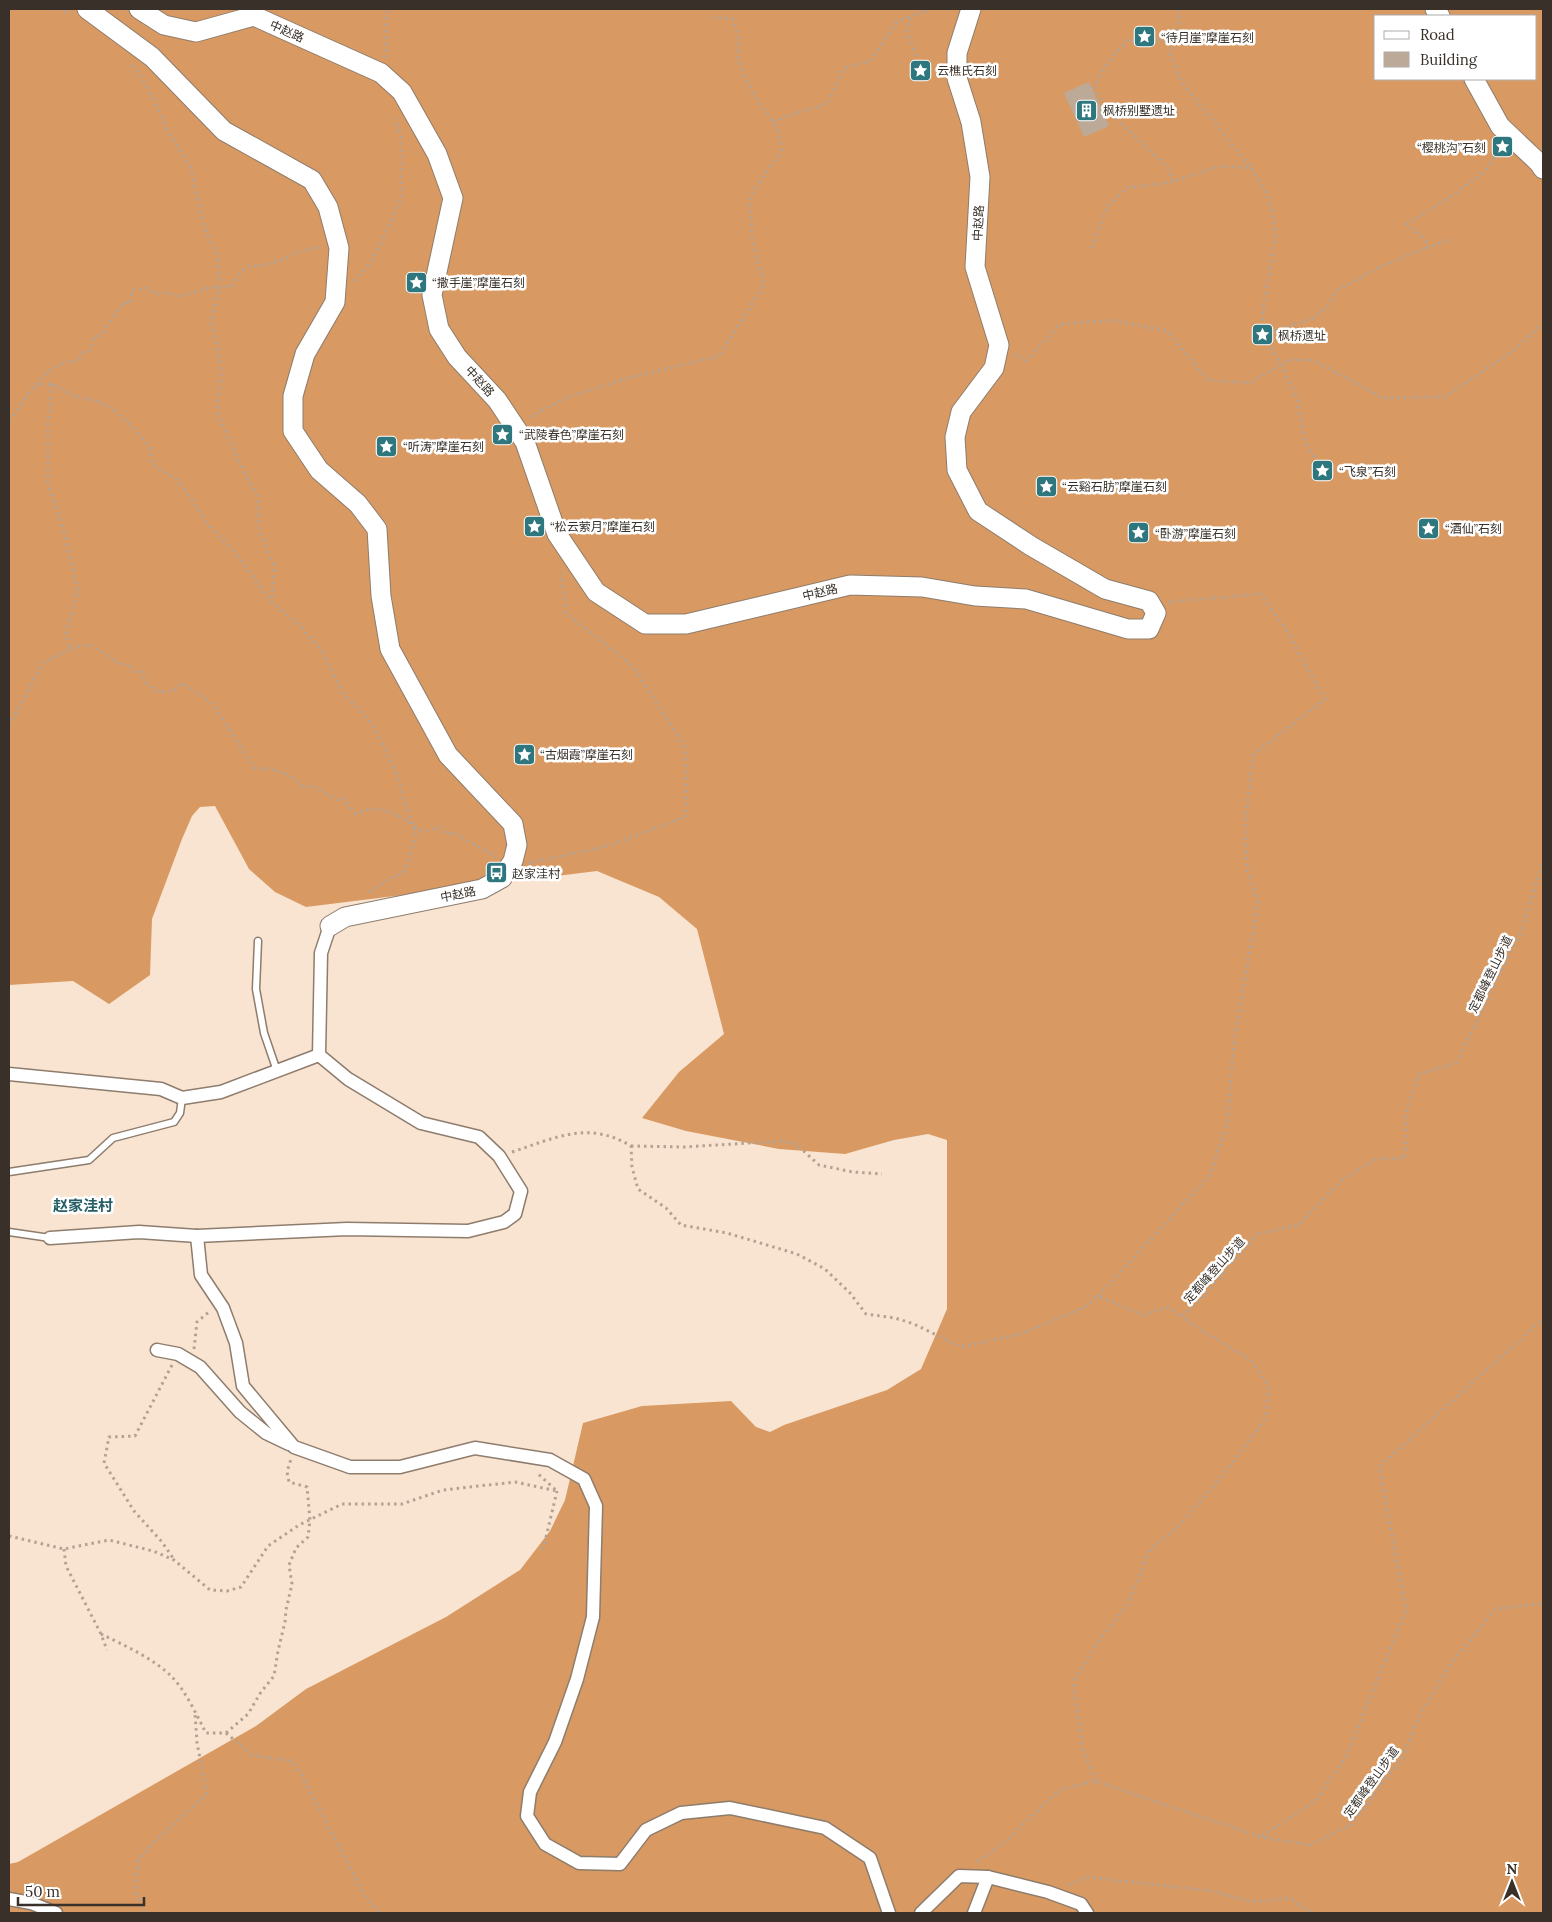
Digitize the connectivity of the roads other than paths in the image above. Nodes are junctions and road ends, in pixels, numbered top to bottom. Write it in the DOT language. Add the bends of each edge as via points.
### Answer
graph roads {
  1 [pos="139,9"];
  2 [pos="971,9"];
  3 [pos="82,13"];
  4 [pos="1475,80"];
  5 [pos="1543,169"];
  6 [pos="330,926"];
  7 [pos="258,941"];
  8 [pos="319,1055"];
  9 [pos="276,1071"];
  10 [pos="9,1074"];
  11 [pos="182,1098"];
  12 [pos="9,1172"];
  13 [pos="9,1232"];
  14 [pos="197,1236"];
  15 [pos="50,1238"];
  16 [pos="157,1350"];
  17 [pos="294,1447"];
  18 [pos="988,1876"];
  19 [pos="9,1899"];
  20 [pos="56,1913"];
  21 [pos="889,1913"];
  22 [pos="922,1913"];
  23 [pos="974,1913"];
  24 [pos="1087,1913"];
  1 -- 2 [label="street, 中赵路" via="164,25 196,32 254,16 381,74 402,92 437,154 453,198 432,295 439,329 457,357 497,400 525,442 557,534 596,592 645,624 686,624 850,585 922,587 976,596 1026,598 1128,628 1149,628 1156,612 1149,601 1105,589 978,511 957,470 954,437 961,412 994,368 998,345 976,267 980,177 971,122 957,78 957,53"];
  3 -- 6 [label="street, 中赵路" via="152,57 224,131 312,180 328,207 339,248 335,302 305,354 293,396 293,431 319,470 358,504 376,529 381,596 390,649 448,755 513,824 518,845 502,878 482,889 345,917"];
  4 -- 5 [label="street" via="1500,126"];
  6 -- 8 [label="street" via="321,954"];
  7 -- 9 [label="lane" via="256,989 264,1033"];
  8 -- 9 [label="street"];
  8 -- 14 [label="street" via="348,1079 421,1123 479,1137 499,1156 521,1191 515,1214 504,1222 468,1230 347,1229"];
  9 -- 11 [label="street" via="221,1092"];
  10 -- 11 [label="street" via="161,1089"];
  11 -- 12 [label="lane" via="180,1113 174,1122 113,1138 89,1160"];
  13 -- 15 [label="lane"];
  14 -- 15 [label="street" via="139,1232"];
  14 -- 17 [label="street" via="201,1275 223,1308 236,1343 243,1386"];
  16 -- 17 [label="street" via="178,1354 200,1367 240,1412 266,1433"];
  17 -- 21 [label="street" via="350,1466 400,1466 475,1448 550,1460 584,1478 596,1506 593,1617 577,1680 555,1742 530,1792 526,1816 545,1844 579,1863 620,1864 646,1830 681,1813 730,1808 825,1828 870,1858"];
  18 -- 22 [label="street" via="959,1876"];
  18 -- 23 [label="street"];
  18 -- 24 [label="street" via="1081,1904"];
  19 -- 20 [label="street" via="32,1903"];
}
